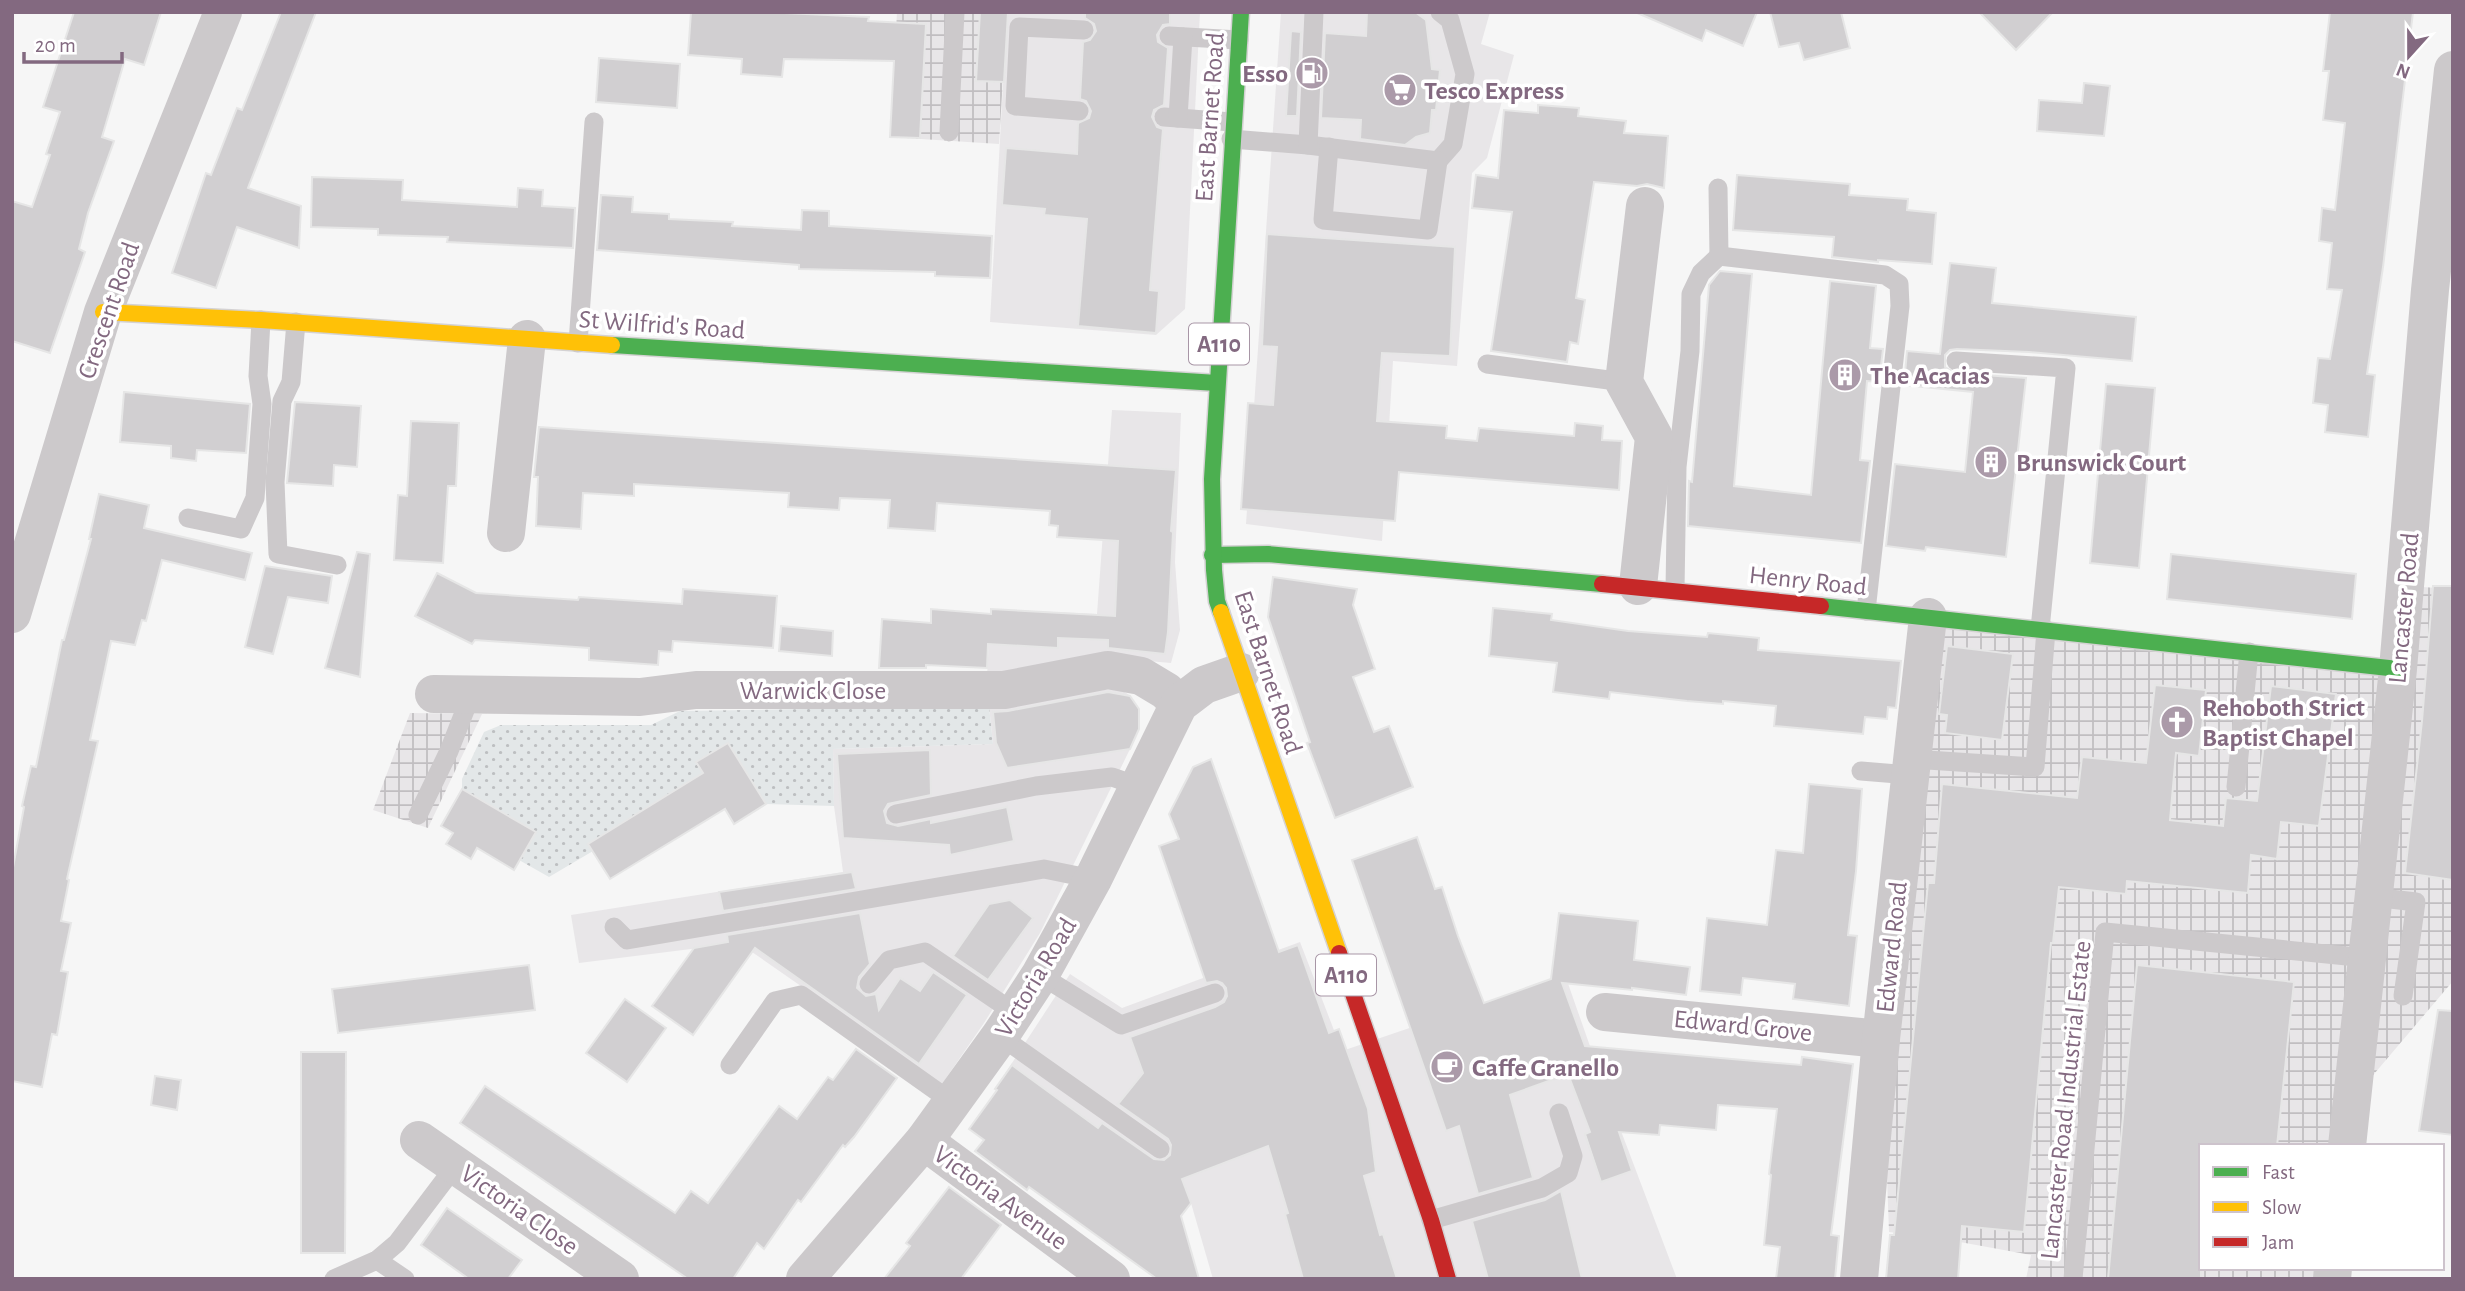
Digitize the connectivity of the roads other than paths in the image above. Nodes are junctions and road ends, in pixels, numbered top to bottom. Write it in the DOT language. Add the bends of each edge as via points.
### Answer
graph roads {
  1 [pos="223,12"];
  2 [pos="955,12"];
  3 [pos="1241,12"];
  4 [pos="1314,12"];
  5 [pos="1440,12"];
  6 [pos="1084,30"];
  7 [pos="1239,40"];
  8 [pos="2452,91"];
  9 [pos="1079,111"];
  10 [pos="594,122"];
  11 [pos="1232,130"];
  12 [pos="949,132"];
  13 [pos="1308,145"];
  14 [pos="1329,147"];
  15 [pos="1438,160"];
  16 [pos="1718,188"];
  17 [pos="1645,206"];
  18 [pos="1719,256"];
  19 [pos="2442,291"];
  20 [pos="103,312"];
  21 [pos="261,320"];
  22 [pos="296,322"];
  23 [pos="527,339"];
  24 [pos="578,343"];
  25 [pos="1956,361"];
  26 [pos="1487,364"];
  27 [pos="1624,382"];
  28 [pos="1217,383"];
  29 [pos="188,518"];
  30 [pos="506,533"];
  31 [pos="1212,555"];
  32 [pos="337,565"];
  33 [pos="1638,586"];
  34 [pos="1675,590"];
  35 [pos="1866,611"];
  36 [pos="12,614"];
  37 [pos="1928,617"];
  38 [pos="2043,629"];
  39 [pos="2249,652"];
  40 [pos="2398,669"];
  41 [pos="1241,672"];
  42 [pos="452,694"];
  43 [pos="1180,704"];
  44 [pos="1911,767"];
  45 [pos="1861,771"];
  46 [pos="1138,786"];
  47 [pos="2236,787"];
  48 [pos="896,814"];
  49 [pos="418,815"];
  50 [pos="1093,879"];
  51 [pos="2374,897"];
  52 [pos="614,927"];
  53 [pos="2367,958"];
  54 [pos="1040,975"];
  55 [pos="869,984"];
  56 [pos="1215,993"];
  57 [pos="2403,996"];
  58 [pos="1605,1012"];
  59 [pos="1007,1025"];
  60 [pos="1881,1039"];
  61 [pos="730,1065"];
  62 [pos="952,1102"];
  63 [pos="1559,1113"];
  64 [pos="419,1140"];
  65 [pos="924,1140"];
  66 [pos="2347,1144"];
  67 [pos="1160,1149"];
  68 [pos="456,1165"];
  69 [pos="1431,1220"];
  70 [pos="377,1260"];
  71 [pos="334,1279"];
  72 [pos="405,1279"];
  73 [pos="621,1279"];
  74 [pos="805,1279"];
  75 [pos="1111,1279"];
  76 [pos="1448,1279"];
  77 [pos="1860,1279"];
  78 [pos="2073,1279"];
  1 -- 20 [label="street, Crescent Road"];
  2 -- 12 [label="lane"];
  3 -- 7 [label="street, East Barnet Road / A110"];
  4 -- 13 [label="lane"];
  5 -- 15 [label="lane" via="1450,20 1465,74 1453,144"];
  6 -- 9 [label="lane" via="1019,27 1014,106"];
  7 -- 11 [label="street, East Barnet Road / A110"];
  7 -- 11 [label="lane" via="1176,36 1171,118"];
  8 -- 19 [label="street, Lancaster Road"];
  10 -- 24 [label="lane"];
  11 -- 13 [label="lane"];
  11 -- 28 [label="street, East Barnet Road / A110"];
  13 -- 14 [label="lane"];
  14 -- 15 [label="lane"];
  14 -- 15 [label="lane" via="1323,220 1428,230"];
  16 -- 18 [label="lane"];
  17 -- 27 [label="street"];
  18 -- 34 [label="lane" via="1701,273 1691,294 1690,351 1677,467"];
  18 -- 35 [label="lane" via="1885,275 1899,284"];
  19 -- 40 [label="street, Lancaster Road"];
  20 -- 21 [label="street, St Wilfrid's Road"];
  20 -- 36 [label="street, Crescent Road"];
  21 -- 22 [label="street, St Wilfrid's Road"];
  21 -- 29 [label="lane" via="258,376 262,404 255,498 241,529"];
  22 -- 23 [label="street, St Wilfrid's Road"];
  22 -- 32 [label="lane" via="291,382 282,401 275,482 278,554"];
  23 -- 24 [label="street, St Wilfrid's Road"];
  23 -- 30 [label="street"];
  24 -- 28 [label="street, St Wilfrid's Road"];
  25 -- 38 [label="lane" via="2066,368"];
  26 -- 27 [label="lane"];
  27 -- 33 [label="street" via="1654,437"];
  28 -- 31 [label="street, East Barnet Road / A110"];
  31 -- 33 [label="street, Henry Road" via="1268,554"];
  31 -- 41 [label="street, East Barnet Road / A110" via="1217,601"];
  33 -- 34 [label="street, Henry Road"];
  34 -- 35 [label="street, Henry Road"];
  35 -- 37 [label="street, Henry Road"];
  37 -- 38 [label="street, Henry Road"];
  37 -- 44 [label="street, Edward Road"];
  38 -- 39 [label="street, Henry Road"];
  38 -- 44 [label="lane" via="2035,767"];
  39 -- 40 [label="street, Henry Road"];
  39 -- 47 [label="lane"];
  40 -- 51 [label="street, Lancaster Road"];
  41 -- 43 [label="street, Victoria Road" via="1204,685"];
  41 -- 69 [label="street, East Barnet Road / A110"];
  42 -- 43 [label="street, Warwick Close" via="1004,690 1108,670 1141,676"];
  42 -- 49 [label="lane" via="449,751"];
  43 -- 46 [label="street, Victoria Road"];
  44 -- 45 [label="lane"];
  44 -- 60 [label="street, Edward Road"];
  46 -- 48 [label="lane" via="1112,778 1049,785"];
  46 -- 50 [label="street, Victoria Road"];
  50 -- 52 [label="lane" via="1044,869 627,940"];
  50 -- 54 [label="street, Victoria Road"];
  51 -- 53 [label="street, Lancaster Road"];
  51 -- 57 [label="lane" via="2416,902"];
  53 -- 66 [label="street, Lancaster Road"];
  53 -- 78 [label="lane, Lancaster Road Industrial Estate" via="2105,932"];
  54 -- 56 [label="lane" via="1121,1025"];
  54 -- 59 [label="street, Victoria Road"];
  55 -- 59 [label="lane" via="889,960 925,952"];
  58 -- 60 [label="street, Edward Grove"];
  59 -- 62 [label="street, Victoria Road"];
  59 -- 67 [label="lane"];
  60 -- 77 [label="street, Edward Road"];
  61 -- 62 [label="lane" via="775,1001 801,995"];
  62 -- 65 [label="street, Victoria Road"];
  63 -- 69 [label="lane" via="1573,1156 1568,1173 1542,1188"];
  64 -- 68 [label="street, Victoria Close"];
  65 -- 74 [label="street, Victoria Road"];
  65 -- 75 [label="street, Victoria Avenue"];
  68 -- 70 [label="lane" via="397,1243"];
  68 -- 73 [label="street, Victoria Close"];
  69 -- 76 [label="street, East Barnet Road / A110"];
  70 -- 71 [label="lane"];
  70 -- 72 [label="lane"];
}
